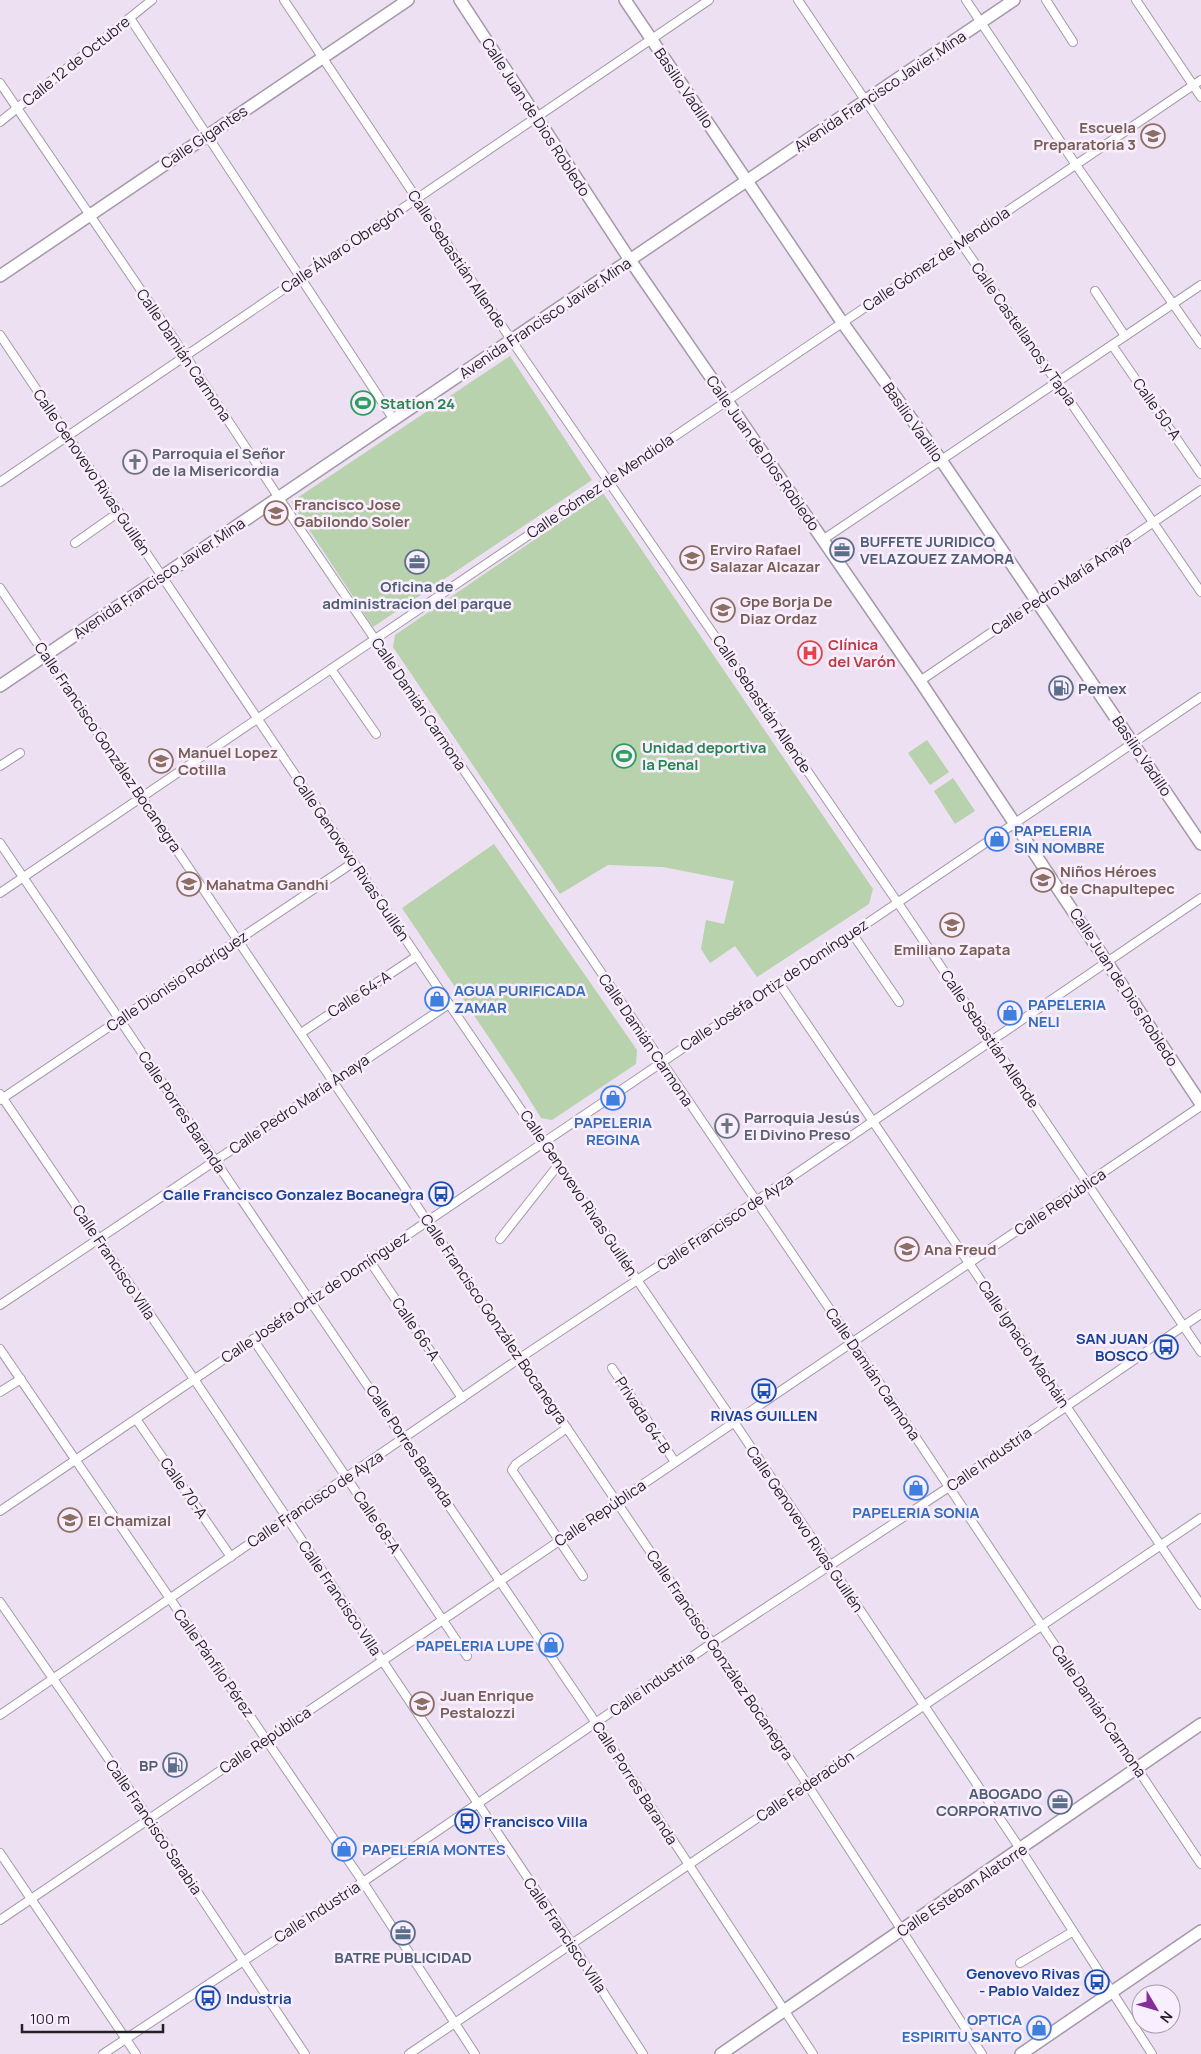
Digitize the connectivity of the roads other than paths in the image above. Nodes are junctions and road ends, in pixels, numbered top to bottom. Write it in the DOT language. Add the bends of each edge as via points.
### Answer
graph roads {
  1 [pos="152,0"];
  2 [pos="284,0"];
  3 [pos="408,0"];
  4 [pos="460,0"];
  5 [pos="625,0"];
  6 [pos="709,0"];
  7 [pos="798,0"];
  8 [pos="966,0"];
  9 [pos="1014,0"];
  10 [pos="1046,0"];
  11 [pos="1136,0"];
  12 [pos="130,18"];
  13 [pos="981,23"];
  14 [pos="651,39"];
  15 [pos="1073,42"];
  16 [pos="323,56"];
  17 [pos="1201,80"];
  18 [pos="0,82"];
  19 [pos="1193,85"];
  20 [pos="1201,97"];
  21 [pos="865,102"];
  22 [pos="17,108"];
  23 [pos="536,118"];
  24 [pos="0,122"];
  25 [pos="208,134"];
  26 [pos="1076,165"];
  27 [pos="748,181"];
  28 [pos="417,198"];
  29 [pos="90,216"];
  30 [pos="961,243"];
  31 [pos="630,260"];
  32 [pos="0,276"];
  33 [pos="300,277"];
  34 [pos="1201,285"];
  35 [pos="1095,291"];
  36 [pos="1174,303"];
  37 [pos="842,322"];
  38 [pos="0,335"];
  39 [pos="1125,336"];
  40 [pos="512,341"];
  41 [pos="1201,344"];
  42 [pos="1112,345"];
  43 [pos="185,355"];
  44 [pos="1058,381"];
  45 [pos="725,401"];
  46 [pos="394,420"];
  47 [pos="67,435"];
  48 [pos="941,460"];
  49 [pos="1201,474"];
  50 [pos="608,480"];
  51 [pos="0,482"];
  52 [pos="1201,490"];
  53 [pos="279,498"];
  54 [pos="119,512"];
  55 [pos="1153,522"];
  56 [pos="824,539"];
  57 [pos="75,543"];
  58 [pos="162,576"];
  59 [pos="0,588"];
  60 [pos="1201,592"];
  61 [pos="1037,602"];
  62 [pos="375,639"];
  63 [pos="46,655"];
  64 [pos="331,669"];
  65 [pos="920,681"];
  66 [pos="0,686"];
  67 [pos="1201,697"];
  68 [pos="258,718"];
  69 [pos="376,734"];
  70 [pos="1133,743"];
  71 [pos="20,753"];
  72 [pos="0,766"];
  73 [pos="142,796"];
  74 [pos="1015,823"];
  75 [pos="0,843"];
  76 [pos="1201,844"];
  77 [pos="354,862"];
  78 [pos="23,877"];
  79 [pos="0,893"];
  80 [pos="1201,898"];
  81 [pos="898,903"];
  82 [pos="852,933"];
  83 [pos="238,939"];
  84 [pos="417,956"];
  85 [pos="1108,961"];
  86 [pos="779,983"];
  87 [pos="899,1002"];
  88 [pos="449,1004"];
  89 [pos="119,1020"];
  90 [pos="301,1032"];
  91 [pos="991,1041"];
  92 [pos="660,1061"];
  93 [pos="334,1081"];
  94 [pos="1,1098"];
  95 [pos="1201,1105"];
  96 [pos="872,1122"];
  97 [pos="543,1141"];
  98 [pos="215,1161"];
  99 [pos="559,1164"];
  100 [pos="1087,1183"];
  101 [pos="756,1201"];
  102 [pos="428,1221"];
  103 [pos="99,1239"];
  104 [pos="500,1239"];
  105 [pos="369,1260"];
  106 [pos="968,1264"];
  107 [pos="638,1280"];
  108 [pos="310,1299"];
  109 [pos="0,1306"];
  110 [pos="1201,1314"];
  111 [pos="1183,1326"];
  112 [pos="253,1338"];
  113 [pos="852,1342"];
  114 [pos="0,1349"];
  115 [pos="1201,1352"];
  116 [pos="520,1358"];
  117 [pos="612,1368"];
  118 [pos="21,1379"];
  119 [pos="194,1379"];
  120 [pos="0,1392"];
  121 [pos="462,1398"];
  122 [pos="1066,1406"];
  123 [pos="136,1419"];
  124 [pos="734,1422"];
  125 [pos="567,1428"];
  126 [pos="405,1438"];
  127 [pos="75,1460"];
  128 [pos="675,1462"];
  129 [pos="347,1477"];
  130 [pos="949,1487"];
  131 [pos="616,1502"];
  132 [pos="0,1511"];
  133 [pos="287,1518"];
  134 [pos="1201,1518"];
  135 [pos="560,1540"];
  136 [pos="1161,1546"];
  137 [pos="231,1557"];
  138 [pos="829,1564"];
  139 [pos="583,1576"];
  140 [pos="500,1580"];
  141 [pos="170,1600"];
  142 [pos="0,1602"];
  143 [pos="1201,1605"];
  144 [pos="443,1619"];
  145 [pos="1042,1626"];
  146 [pos="712,1643"];
  147 [pos="467,1656"];
  148 [pos="382,1660"];
  149 [pos="53,1679"];
  150 [pos="923,1706"];
  151 [pos="0,1715"];
  152 [pos="596,1723"];
  153 [pos="1201,1724"];
  154 [pos="266,1739"];
  155 [pos="1137,1768"];
  156 [pos="806,1784"];
  157 [pos="478,1804"];
  158 [pos="148,1818"];
  159 [pos="1020,1850"];
  160 [pos="0,1853"];
  161 [pos="1201,1864"];
  162 [pos="689,1865"];
  163 [pos="363,1882"];
  164 [pos="30,1898"];
  165 [pos="0,1920"];
  166 [pos="902,1931"];
  167 [pos="1201,1931"];
  168 [pos="1072,1932"];
  169 [pos="572,1944"];
  170 [pos="243,1960"];
  171 [pos="1020,1963"];
  172 [pos="1111,1993"];
  173 [pos="785,2010"];
  174 [pos="455,2023"];
  175 [pos="126,2039"];
  176 [pos="103,2054"];
  177 [pos="136,2054"];
  178 [pos="305,2054"];
  179 [pos="409,2054"];
  180 [pos="475,2054"];
  181 [pos="643,2054"];
  182 [pos="721,2054"];
  183 [pos="813,2054"];
  184 [pos="982,2054"];
  185 [pos="1021,2054"];
  186 [pos="1152,2054"];
  1 -- 12 [label="street, Calle 12 de Octubre"];
  2 -- 16 [label="street, Calle Sebastián Allende"];
  3 -- 16 [label="street, Calle Gigantes"];
  4 -- 23 [label="street, Calle Juan de Dios Robledo"];
  5 -- 14 [label="street, Basilio Vadillo"];
  6 -- 14 [label="street, Calle Álvaro Obregón"];
  7 -- 21 [label="street, Calle Castellanos y Tapia"];
  8 -- 13 [label="street"];
  9 -- 13 [label="street, Avenida Francisco Javier Mina"];
  10 -- 15 [label="street"];
  11 -- 19 [label="street"];
  12 -- 22 [label="street, Calle 12 de Octubre"];
  12 -- 25 [label="street"];
  13 -- 21 [label="street, Avenida Francisco Javier Mina"];
  13 -- 26 [label="street"];
  14 -- 23 [label="street, Calle Álvaro Obregón"];
  14 -- 27 [label="street, Basilio Vadillo"];
  16 -- 25 [label="street, Calle Gigantes"];
  16 -- 28 [label="street, Calle Sebastián Allende"];
  17 -- 19 [label="street, Calle Gómez de Mendiola"];
  18 -- 22 [label="street, Calle Damián Carmona"];
  19 -- 20 [label="street"];
  19 -- 26 [label="street, Calle Gómez de Mendiola"];
  21 -- 27 [label="street, Avenida Francisco Javier Mina"];
  21 -- 30 [label="street, Calle Castellanos y Tapia"];
  22 -- 24 [label="street, Calle 12 de Octubre"];
  22 -- 29 [label="street, Calle Damián Carmona"];
  23 -- 28 [label="street, Calle Álvaro Obregón"];
  23 -- 31 [label="street, Calle Juan de Dios Robledo"];
  25 -- 29 [label="street, Calle Gigantes"];
  25 -- 33 [label="street"];
  26 -- 30 [label="street, Calle Gómez de Mendiola"];
  26 -- 36 [label="street"];
  27 -- 31 [label="street, Avenida Francisco Javier Mina"];
  27 -- 37 [label="street, Basilio Vadillo"];
  28 -- 33 [label="street, Calle Álvaro Obregón"];
  28 -- 40 [label="street, Calle Sebastián Allende"];
  29 -- 32 [label="street, Calle Gigantes"];
  29 -- 43 [label="street, Calle Damián Carmona"];
  30 -- 37 [label="street, Calle Gómez de Mendiola"];
  30 -- 44 [label="street, Calle Castellanos y Tapia"];
  31 -- 40 [label="street, Avenida Francisco Javier Mina"];
  31 -- 45 [label="street, Calle Juan de Dios Robledo"];
  33 -- 43 [label="street, Calle Álvaro Obregón"];
  33 -- 46 [label="street"];
  34 -- 36 [label="street"];
  35 -- 39 [label="street"];
  36 -- 39 [label="street"];
  36 -- 41 [label="street"];
  37 -- 45 [label="street, Calle Gómez de Mendiola"];
  37 -- 48 [label="street, Basilio Vadillo"];
  38 -- 47 [label="street, Calle Genovevo Rivas Guillén"];
  39 -- 42 [label="street"];
  40 -- 46 [label="street, Avenida Francisco Javier Mina"];
  40 -- 50 [label="street, Calle Sebastián Allende"];
  42 -- 44 [label="street"];
  42 -- 49 [label="street, Calle 50-A"];
  43 -- 47 [label="street, Calle Álvaro Obregón"];
  43 -- 53 [label="street, Calle Damián Carmona"];
  44 -- 48 [label="street"];
  44 -- 55 [label="street, Calle Castellanos y Tapia"];
  45 -- 50 [label="street, Calle Gómez de Mendiola"];
  45 -- 56 [label="street, Calle Juan de Dios Robledo"];
  46 -- 53 [label="street, Avenida Francisco Javier Mina"];
  47 -- 51 [label="street, Calle Álvaro Obregón"];
  47 -- 54 [label="street, Calle Genovevo Rivas Guillén"];
  48 -- 56 [label="street"];
  48 -- 61 [label="street, Basilio Vadillo"];
  50 -- 62 [label="street, Calle Gómez de Mendiola"];
  50 -- 81 [label="street, Calle Sebastián Allende"];
  52 -- 55 [label="street, Calle Pedro María Anaya"];
  53 -- 58 [label="street, Avenida Francisco Javier Mina"];
  53 -- 62 [label="street, Calle Damián Carmona"];
  54 -- 57 [label="street"];
  54 -- 58 [label="street, Calle Genovevo Rivas Guillén"];
  55 -- 60 [label="street, Calle Castellanos y Tapia"];
  55 -- 61 [label="street, Calle Pedro María Anaya"];
  56 -- 65 [label="street, Calle Juan de Dios Robledo"];
  58 -- 63 [label="street, Avenida Francisco Javier Mina"];
  58 -- 68 [label="street, Calle Genovevo Rivas Guillén"];
  59 -- 63 [label="street, Calle Francisco González Bocanegra"];
  61 -- 65 [label="street, Calle Pedro María Anaya"];
  61 -- 70 [label="street, Basilio Vadillo"];
  62 -- 64 [label="street, Calle Gómez de Mendiola"];
  62 -- 92 [label="street, Calle Damián Carmona"];
  63 -- 66 [label="street, Avenida Francisco Javier Mina"];
  63 -- 73 [label="street, Calle Francisco González Bocanegra"];
  64 -- 68 [label="street, Calle Gómez de Mendiola"];
  64 -- 69 [label="street"];
  65 -- 74 [label="street, Calle Juan de Dios Robledo"];
  67 -- 70 [label="street, Calle Joséfa Ortiz de Domínguez"];
  68 -- 73 [label="street, Calle Gómez de Mendiola"];
  68 -- 77 [label="street, Calle Genovevo Rivas Guillén"];
  70 -- 74 [label="street, Calle Joséfa Ortiz de Domínguez"];
  70 -- 76 [label="street, Basilio Vadillo"];
  71 -- 72 [label="street"];
  73 -- 78 [label="street, Calle Gómez de Mendiola"];
  73 -- 83 [label="street, Calle Francisco González Bocanegra"];
  74 -- 81 [label="street, Calle Joséfa Ortiz de Domínguez"];
  74 -- 85 [label="street, Calle Juan de Dios Robledo"];
  75 -- 78 [label="street, Calle Porres Baranda"];
  77 -- 83 [label="street, Calle Dionisio Rodríguez"];
  77 -- 84 [label="street, Calle Genovevo Rivas Guillén"];
  78 -- 79 [label="street, Calle Gómez de Mendiola"];
  78 -- 89 [label="street, Calle Porres Baranda"];
  80 -- 85 [label="street, Calle Francisco de Ayza"];
  81 -- 82 [label="street, Calle Joséfa Ortiz de Domínguez"];
  81 -- 91 [label="street, Calle Sebastián Allende"];
  82 -- 86 [label="street, Calle Joséfa Ortiz de Domínguez"];
  82 -- 87 [label="street"];
  83 -- 89 [label="street, Calle Dionisio Rodríguez"];
  83 -- 90 [label="street, Calle Francisco González Bocanegra"];
  84 -- 88 [label="street, Calle Genovevo Rivas Guillén"];
  84 -- 90 [label="street, Calle 64-A"];
  85 -- 91 [label="street, Calle Francisco de Ayza"];
  85 -- 95 [label="street, Calle Juan de Dios Robledo"];
  86 -- 92 [label="street, Calle Joséfa Ortiz de Domínguez"];
  86 -- 96 [label="street, Calle Ignacio Macháin"];
  88 -- 93 [label="street, Calle Pedro María Anaya"];
  88 -- 97 [label="street, Calle Genovevo Rivas Guillén"];
  89 -- 94 [label="street, Calle Dionisio Rodríguez"];
  89 -- 98 [label="street, Calle Porres Baranda"];
  90 -- 93 [label="street, Calle Francisco González Bocanegra"];
  91 -- 96 [label="street, Calle Francisco de Ayza"];
  91 -- 100 [label="street, Calle Sebastián Allende"];
  92 -- 97 [label="street, Calle Joséfa Ortiz de Domínguez"];
  92 -- 101 [label="street, Calle Damián Carmona"];
  93 -- 98 [label="street, Calle Pedro María Anaya"];
  93 -- 102 [label="street, Calle Francisco González Bocanegra"];
  94 -- 103 [label="street, Calle Francisco Villa"];
  95 -- 100 [label="street, Calle República"];
  96 -- 101 [label="street, Calle Francisco de Ayza"];
  96 -- 106 [label="street, Calle Ignacio Macháin"];
  97 -- 99 [label="street, Calle Genovevo Rivas Guillén"];
  97 -- 102 [label="street, Calle Joséfa Ortiz de Domínguez"];
  98 -- 103 [label="street, Calle Pedro María Anaya"];
  98 -- 108 [label="street, Calle Porres Baranda"];
  99 -- 104 [label="street"];
  99 -- 107 [label="street, Calle Genovevo Rivas Guillén"];
  100 -- 106 [label="street, Calle República"];
  100 -- 111 [label="street, Calle Sebastián Allende"];
  101 -- 107 [label="street, Calle Francisco de Ayza"];
  101 -- 113 [label="street, Calle Damián Carmona"];
  102 -- 105 [label="street, Calle Joséfa Ortiz de Domínguez"];
  102 -- 116 [label="street, Calle Francisco González Bocanegra"];
  103 -- 109 [label="street, Calle Pedro María Anaya"];
  103 -- 119 [label="street, Calle Francisco Villa"];
  105 -- 108 [label="street, Calle Joséfa Ortiz de Domínguez"];
  105 -- 121 [label="street, Calle 66-A"];
  106 -- 113 [label="street, Calle República"];
  106 -- 122 [label="street, Calle Ignacio Macháin"];
  107 -- 116 [label="street, Calle Francisco de Ayza"];
  107 -- 124 [label="street, Calle Genovevo Rivas Guillén"];
  108 -- 112 [label="street, Calle Joséfa Ortiz de Domínguez"];
  108 -- 126 [label="street, Calle Porres Baranda"];
  110 -- 111 [label="street, Calle Industria"];
  111 -- 115 [label="street, Calle Sebastián Allende"];
  111 -- 122 [label="street, Calle Industria"];
  112 -- 119 [label="street, Calle Joséfa Ortiz de Domínguez"];
  112 -- 129 [label="street, Calle 68-A"];
  113 -- 124 [label="street, Calle República"];
  113 -- 130 [label="street, Calle Damián Carmona"];
  114 -- 118 [label="street, Calle Pánfilo Pérez"];
  116 -- 121 [label="street, Calle Francisco de Ayza"];
  116 -- 125 [label="street, Calle Francisco González Bocanegra"];
  117 -- 128 [label="street, Privada 64-B"];
  118 -- 120 [label="street"];
  118 -- 127 [label="street, Calle Pánfilo Pérez"];
  119 -- 123 [label="street, Calle Joséfa Ortiz de Domínguez"];
  119 -- 133 [label="street, Calle Francisco Villa"];
  121 -- 126 [label="street, Calle Francisco de Ayza"];
  122 -- 130 [label="street, Calle Industria"];
  122 -- 136 [label="street, Calle Ignacio Macháin"];
  123 -- 127 [label="street, Calle Joséfa Ortiz de Domínguez"];
  123 -- 137 [label="street, Calle 70-A"];
  124 -- 128 [label="street, Calle República"];
  124 -- 138 [label="street, Calle Genovevo Rivas Guillén"];
  125 -- 131 [label="street, Calle Francisco González Bocanegra"];
  125 -- 135 [label="street" via="512,1468"];
  126 -- 129 [label="street, Calle Francisco de Ayza"];
  126 -- 140 [label="street, Calle Porres Baranda"];
  127 -- 132 [label="street, Calle Joséfa Ortiz de Domínguez"];
  127 -- 141 [label="street, Calle Pánfilo Pérez"];
  128 -- 131 [label="street, Calle República"];
  129 -- 133 [label="street, Calle Francisco de Ayza"];
  129 -- 144 [label="street, Calle 68-A"];
  130 -- 138 [label="street, Calle Industria"];
  130 -- 145 [label="street, Calle Damián Carmona"];
  131 -- 135 [label="street, Calle República"];
  131 -- 146 [label="street, Calle Francisco González Bocanegra"];
  133 -- 137 [label="street, Calle Francisco de Ayza"];
  133 -- 148 [label="street, Calle Francisco Villa"];
  134 -- 136 [label="street, Calle Federación"];
  135 -- 139 [label="street"];
  135 -- 140 [label="street, Calle República"];
  136 -- 143 [label="street, Calle Ignacio Macháin"];
  136 -- 145 [label="street, Calle Federación"];
  137 -- 141 [label="street, Calle Francisco de Ayza"];
  138 -- 146 [label="street, Calle Industria"];
  138 -- 150 [label="street, Calle Genovevo Rivas Guillén"];
  140 -- 144 [label="street, Calle República"];
  140 -- 152 [label="street, Calle Porres Baranda"];
  141 -- 149 [label="street, Calle Francisco de Ayza"];
  141 -- 154 [label="street, Calle Pánfilo Pérez"];
  142 -- 149 [label="street, Calle Francisco Sarabia"];
  144 -- 147 [label="street, Calle 68-A"];
  144 -- 148 [label="street, Calle República"];
  145 -- 150 [label="street, Calle Federación"];
  145 -- 155 [label="street, Calle Damián Carmona"];
  146 -- 152 [label="street, Calle Industria"];
  146 -- 156 [label="street, Calle Francisco González Bocanegra"];
  148 -- 154 [label="street, Calle República"];
  148 -- 157 [label="street, Calle Francisco Villa"];
  149 -- 151 [label="street, Calle Francisco de Ayza"];
  149 -- 158 [label="street, Calle Francisco Sarabia"];
  150 -- 156 [label="street, Calle Federación"];
  150 -- 159 [label="street, Calle Genovevo Rivas Guillén"];
  152 -- 157 [label="street, Calle Industria"];
  152 -- 162 [label="street, Calle Porres Baranda"];
  153 -- 155 [label="street, Calle Esteban Alatorre"];
  154 -- 158 [label="street, Calle República"];
  154 -- 163 [label="street, Calle Pánfilo Pérez"];
  155 -- 159 [label="street, Calle Esteban Alatorre"];
  155 -- 161 [label="street, Calle Damián Carmona"];
  156 -- 162 [label="street, Calle Federación"];
  156 -- 166 [label="street, Calle Francisco González Bocanegra"];
  157 -- 163 [label="street, Calle Industria"];
  157 -- 169 [label="street, Calle Francisco Villa"];
  158 -- 164 [label="street, Calle República"];
  158 -- 170 [label="street, Calle Francisco Sarabia"];
  159 -- 166 [label="street, Calle Esteban Alatorre"];
  159 -- 168 [label="street, Calle Genovevo Rivas Guillén"];
  160 -- 164 [label="street"];
  162 -- 169 [label="street, Calle Federación"];
  162 -- 173 [label="street, Calle Porres Baranda"];
  163 -- 170 [label="street, Calle Industria"];
  163 -- 174 [label="street, Calle Pánfilo Pérez"];
  164 -- 165 [label="street, Calle República"];
  164 -- 175 [label="street"];
  166 -- 173 [label="street, Calle Esteban Alatorre"];
  166 -- 184 [label="street, Calle Francisco González Bocanegra"];
  167 -- 172 [label="street"];
  168 -- 171 [label="street"];
  168 -- 172 [label="street, Calle Genovevo Rivas Guillén"];
  169 -- 174 [label="street, Calle Federación"];
  169 -- 181 [label="street, Calle Francisco Villa"];
  170 -- 175 [label="street, Calle Industria"];
  170 -- 178 [label="street, Calle Francisco Sarabia"];
  172 -- 185 [label="street"];
  172 -- 186 [label="street, Calle Genovevo Rivas Guillén"];
  173 -- 182 [label="street, Calle Esteban Alatorre"];
  173 -- 183 [label="street, Calle Porres Baranda"];
  174 -- 179 [label="street, Calle Federación"];
  174 -- 180 [label="street, Calle Pánfilo Pérez"];
  175 -- 176 [label="street, Calle Industria"];
  175 -- 177 [label="street"];
}
